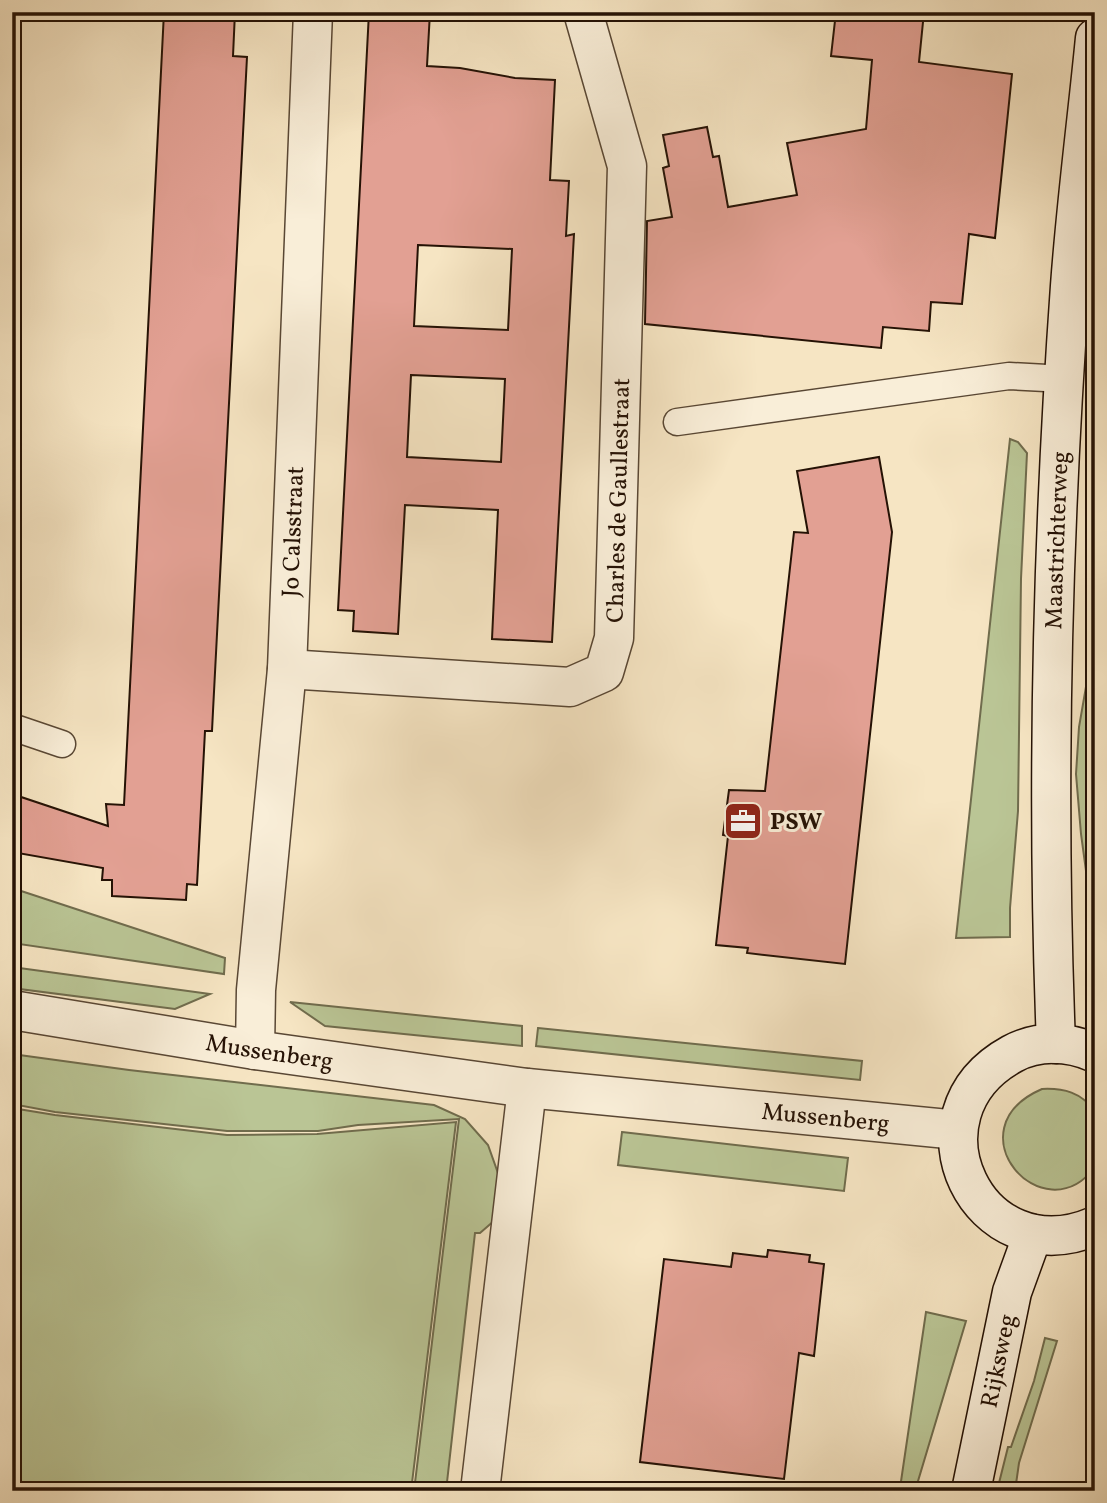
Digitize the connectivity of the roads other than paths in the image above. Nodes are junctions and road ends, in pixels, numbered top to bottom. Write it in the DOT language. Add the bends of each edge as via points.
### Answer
graph roads {
  1 [pos="313,12"];
  2 [pos="583,12"];
  3 [pos="1095,38"];
  4 [pos="1065,379"];
  5 [pos="677,422"];
  6 [pos="287,669"];
  7 [pos="12,727"];
  8 [pos="62,744"];
  9 [pos="12,1010"];
  10 [pos="1056,1044"];
  11 [pos="255,1050"];
  12 [pos="1095,1053"];
  13 [pos="527,1088"];
  14 [pos="958,1130"];
  15 [pos="1095,1226"];
  16 [pos="1033,1234"];
  17 [pos="480,1491"];
  18 [pos="971,1491"];
  1 -- 6 [label="street, Jo Calsstraat"];
  2 -- 6 [label="street, Charles de Gaullestraat" via="627,166 614,638 604,672 570,687"];
  3 -- 4 [label="street, Maastrichterweg"];
  4 -- 5 [label="lane" via="1009,376"];
  4 -- 10 [label="street, Maastrichterweg" via="1050,809"];
  6 -- 11 [label="street, Jo Calsstraat" via="256,990"];
  7 -- 8 [label="lane"];
  9 -- 11 [label="street, Mussenberg"];
  10 -- 12 [label="street"];
  10 -- 14 [label="street" via="1021,1049 995,1064 974,1085"];
  11 -- 13 [label="street, Mussenberg"];
  13 -- 14 [label="street, Mussenberg"];
  13 -- 17 [label="street"];
  14 -- 16 [label="street" via="960,1162 976,1198 1004,1223"];
  15 -- 16 [label="street" via="1064,1235"];
  16 -- 18 [label="street, Rijksweg" via="1013,1292"];
}
